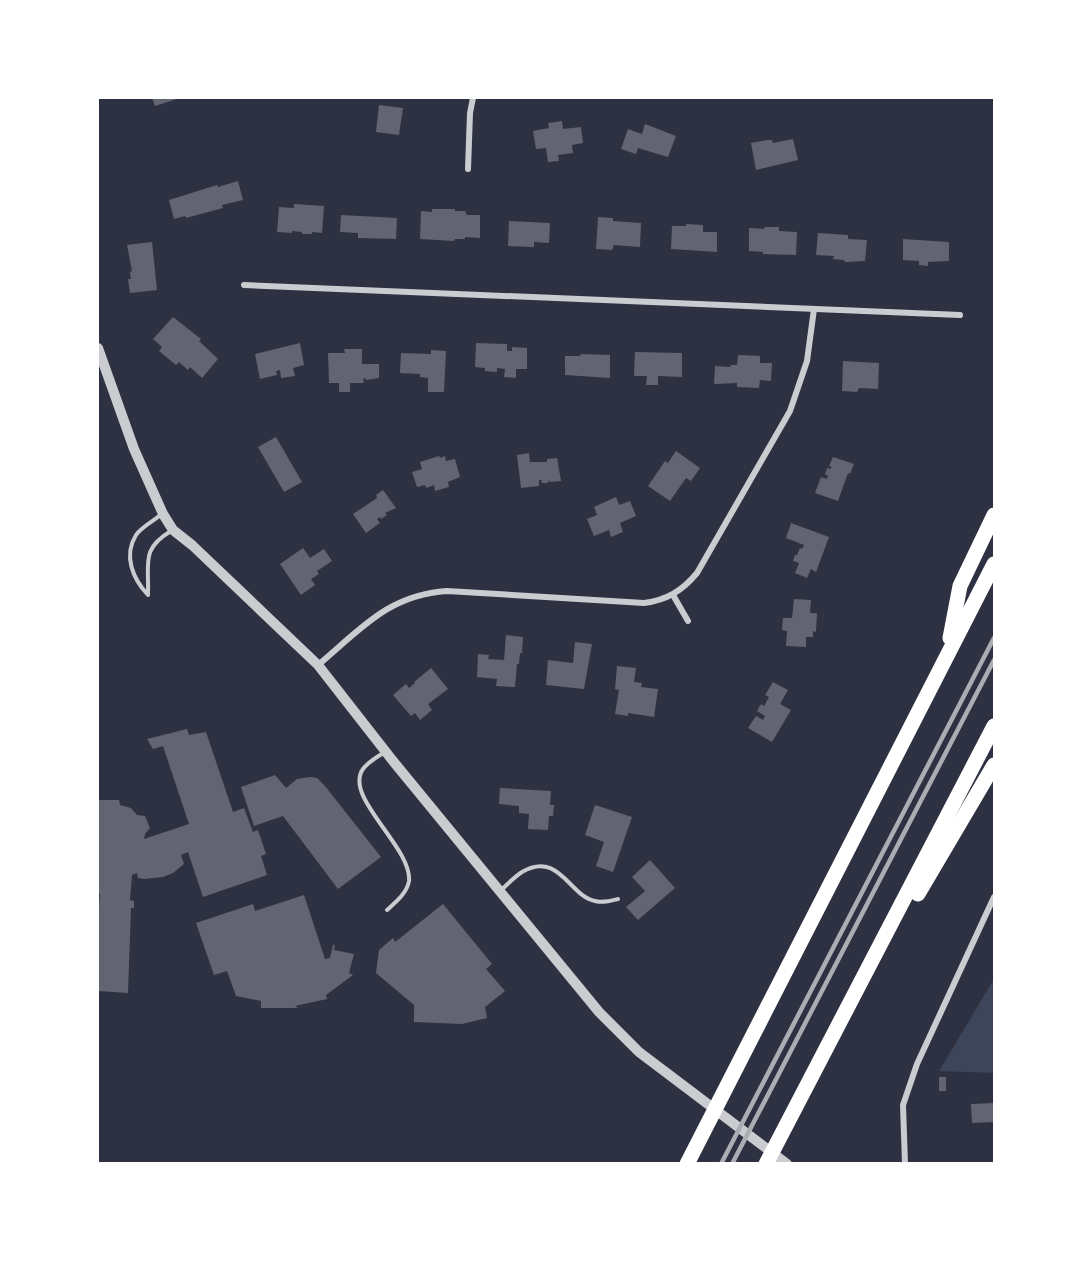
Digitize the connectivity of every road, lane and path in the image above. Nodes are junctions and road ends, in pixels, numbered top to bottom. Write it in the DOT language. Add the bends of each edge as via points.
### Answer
graph roads {
  1 [pos="473,98"];
  2 [pos="468,169"];
  3 [pos="244,285"];
  4 [pos="814,309"];
  5 [pos="960,315"];
  6 [pos="98,348"];
  7 [pos="163,514"];
  8 [pos="994,515"];
  9 [pos="173,530"];
  10 [pos="994,564"];
  11 [pos="673,595"];
  12 [pos="688,621"];
  13 [pos="946,655"];
  14 [pos="318,665"];
  15 [pos="994,726"];
  16 [pos="386,751"];
  17 [pos="994,765"];
  18 [pos="500,892"];
  19 [pos="994,897"];
  20 [pos="618,899"];
  21 [pos="387,910"];
  22 [pos="828,1046"];
  23 [pos="687,1164"];
  24 [pos="766,1164"];
  25 [pos="786,1164"];
  26 [pos="905,1164"];
  1 -- 2 [label="street"];
  3 -- 4 [label="street"];
  4 -- 5 [label="street"];
  4 -- 11 [label="street" via="807,361 790,411 697,573"];
  6 -- 7 [label="street" via="134,449"];
  7 -- 9 [label="street"];
  7 -- 9 [label="lane" via="137,534 129,554 136,582 148,595 149,551 156,540"];
  8 -- 13 [label="highway" via="960,586"];
  9 -- 14 [label="street"];
  10 -- 13 [label="highway"];
  11 -- 12 [label="street"];
  11 -- 14 [label="street" via="644,603 428,592 386,608"];
  13 -- 23 [label="highway"];
  14 -- 16 [label="street"];
  15 -- 22 [label="highway"];
  16 -- 18 [label="street"];
  16 -- 21 [label="lane" via="362,770 359,780 370,810 407,866 409,882"];
  17 -- 22 [label="highway"];
  18 -- 20 [label="lane" via="523,872 542,867 562,874 577,892 593,901"];
  18 -- 25 [label="street" via="598,1012 639,1053"];
  19 -- 26 [label="street" via="917,1064 903,1105"];
  22 -- 24 [label="highway"];
}
